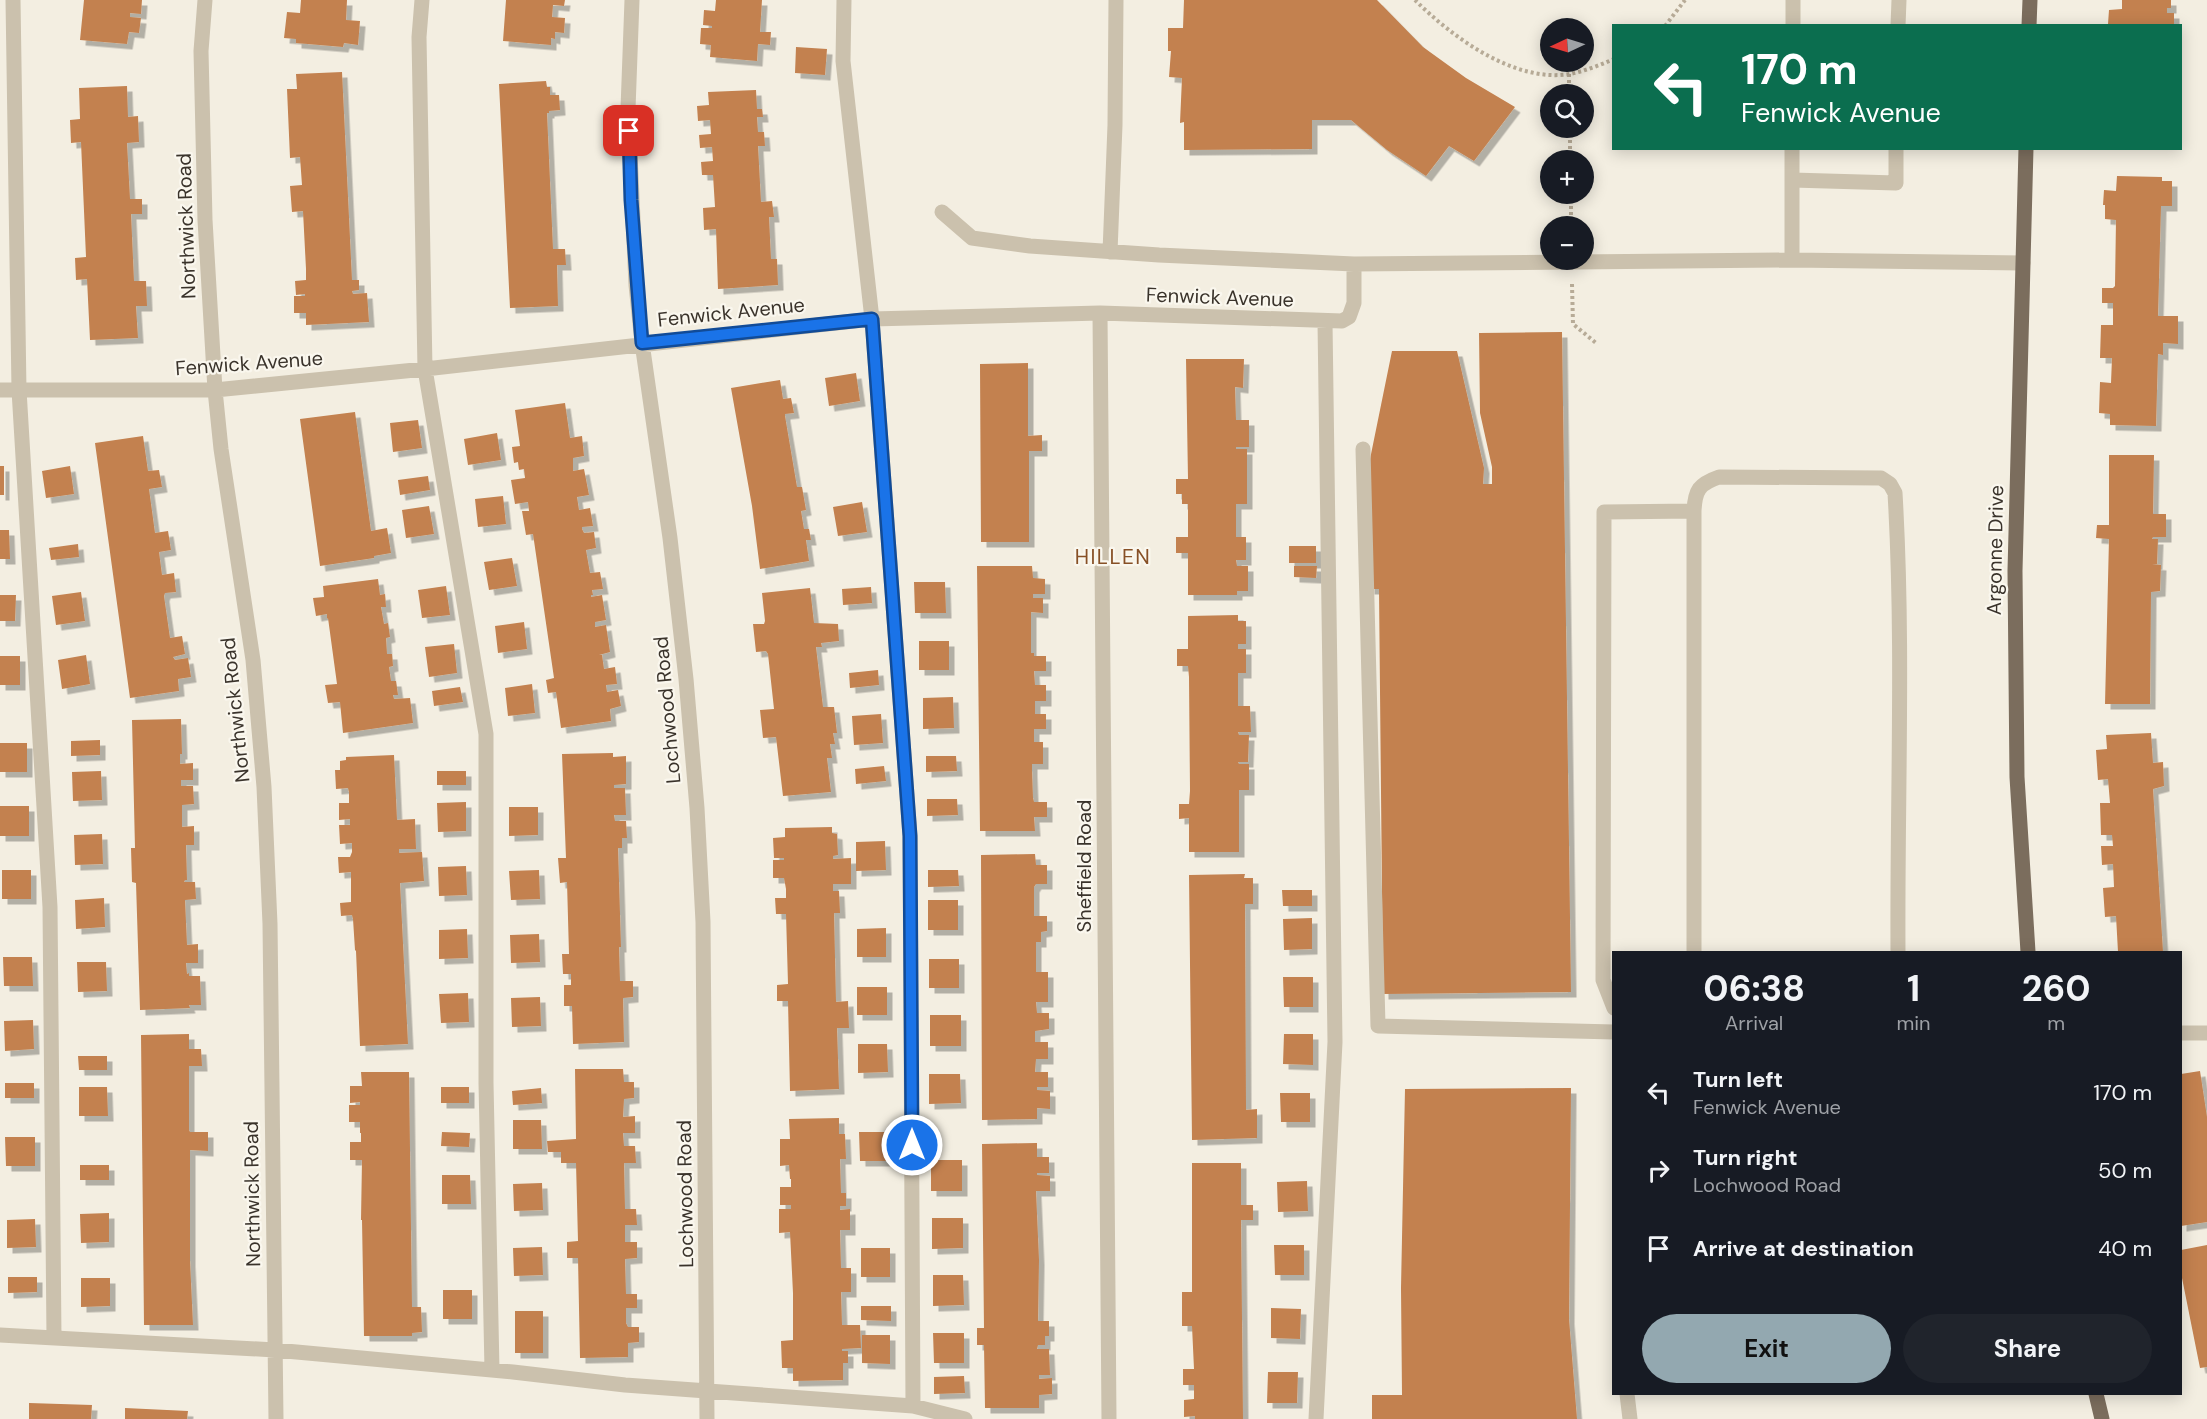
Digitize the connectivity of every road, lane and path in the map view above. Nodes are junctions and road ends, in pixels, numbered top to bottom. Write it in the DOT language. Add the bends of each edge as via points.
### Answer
graph roads {
  1 [pos="13,0"];
  2 [pos="205,0"];
  3 [pos="422,0"];
  4 [pos="632,0"];
  5 [pos="844,0"];
  6 [pos="1116,0"];
  7 [pos="1415,0"];
  8 [pos="1685,0"];
  9 [pos="1793,0"];
  10 [pos="1899,0"];
  11 [pos="2030,0"];
  12 [pos="1667,24"];
  13 [pos="1793,24"];
  14 [pos="1898,24"];
  15 [pos="2029,24"];
  16 [pos="1612,60"];
  17 [pos="1569,74"];
  18 [pos="1569,84"];
  19 [pos="1792,150"];
  20 [pos="1896,150"];
  21 [pos="2026,150"];
  22 [pos="1792,180"];
  23 [pos="942,212"];
  24 [pos="1110,252"];
  25 [pos="1792,261"];
  26 [pos="1540,263"];
  27 [pos="1594,263"];
  28 [pos="2023,263"];
  29 [pos="1354,264"];
  30 [pos="1572,270"];
  31 [pos="1100,313"];
  32 [pos="872,319"];
  33 [pos="1325,322"];
  34 [pos="642,343"];
  35 [pos="1596,343"];
  36 [pos="425,369"];
  37 [pos="0,390"];
  38 [pos="19,390"];
  39 [pos="215,390"];
  40 [pos="1363,449"];
  41 [pos="1694,511"];
  42 [pos="1694,951"];
  43 [pos="1898,951"];
  44 [pos="2028,951"];
  45 [pos="1612,1003"];
  46 [pos="1612,1032"];
  47 [pos="2182,1033"];
  48 [pos="2207,1033"];
  49 [pos="0,1335"];
  50 [pos="54,1338"];
  51 [pos="275,1350"];
  52 [pos="492,1370"];
  53 [pos="708,1389"];
  54 [pos="1627,1395"];
  55 [pos="2096,1395"];
  56 [pos="913,1406"];
  57 [pos="276,1419"];
  58 [pos="707,1419"];
  59 [pos="965,1419"];
  60 [pos="1109,1419"];
  61 [pos="1316,1419"];
  62 [pos="1630,1419"];
  63 [pos="2102,1419"];
  1 -- 38 [label="street"];
  2 -- 39 [label="street, Northwick Road" via="201,51 205,220"];
  3 -- 36 [label="street" via="419,37"];
  4 -- 34 [label="street, Lochwood Road" via="628,109"];
  5 -- 32 [label="street" via="843,61"];
  6 -- 24 [label="street"];
  7 -- 17 [label="path" via="1454,36 1492,57 1532,74"];
  8 -- 12 [label="path"];
  9 -- 13 [label="street"];
  10 -- 14 [label="street"];
  11 -- 15 [label="main road"];
  16 -- 17 [label="path"];
  17 -- 18 [label="path"];
  19 -- 22 [label="street"];
  20 -- 22 [label="street" via="1896,183"];
  21 -- 28 [label="main road, Argonne Drive"];
  22 -- 25 [label="street"];
  23 -- 24 [label="street" via="972,238"];
  24 -- 29 [label="street"];
  25 -- 27 [label="street"];
  25 -- 28 [label="street"];
  26 -- 29 [label="street"];
  28 -- 44 [label="main road, Argonne Drive" via="2015,681 2020,855"];
  29 -- 33 [label="street" via="1354,303 1349,317"];
  30 -- 35 [label="path" via="1573,324"];
  31 -- 32 [label="street, Fenwick Avenue"];
  31 -- 33 [label="street, Fenwick Avenue"];
  31 -- 60 [label="street, Sheffield Road"];
  32 -- 34 [label="street, Fenwick Avenue"];
  32 -- 56 [label="street" via="910,836"];
  33 -- 61 [label="street" via="1335,1042"];
  34 -- 36 [label="street, Fenwick Avenue"];
  34 -- 53 [label="street, Lochwood Road" via="670,538 697,808 703,922"];
  36 -- 39 [label="street, Fenwick Avenue"];
  36 -- 52 [label="street" via="486,734 486,1083"];
  37 -- 38 [label="street, Fenwick Avenue"];
  38 -- 39 [label="street, Fenwick Avenue"];
  38 -- 50 [label="street" via="50,907"];
  39 -- 51 [label="street, Northwick Road" via="253,660 264,787 270,924"];
  40 -- 46 [label="street" via="1378,1026"];
  41 -- 42 [label="street"];
  41 -- 43 [label="street" via="1695,495 1705,482 1719,477 1881,478 1895,493 1901,660"];
  41 -- 45 [label="street" via="1604,512 1603,980"];
  47 -- 48 [label="street"];
  49 -- 50 [label="street"];
  50 -- 51 [label="street"];
  51 -- 52 [label="street"];
  51 -- 57 [label="street, Northwick Road"];
  52 -- 53 [label="street"];
  53 -- 56 [label="street"];
  53 -- 58 [label="street, Lochwood Road"];
  54 -- 62 [label="street"];
  55 -- 63 [label="main road"];
  56 -- 59 [label="street"];
}
